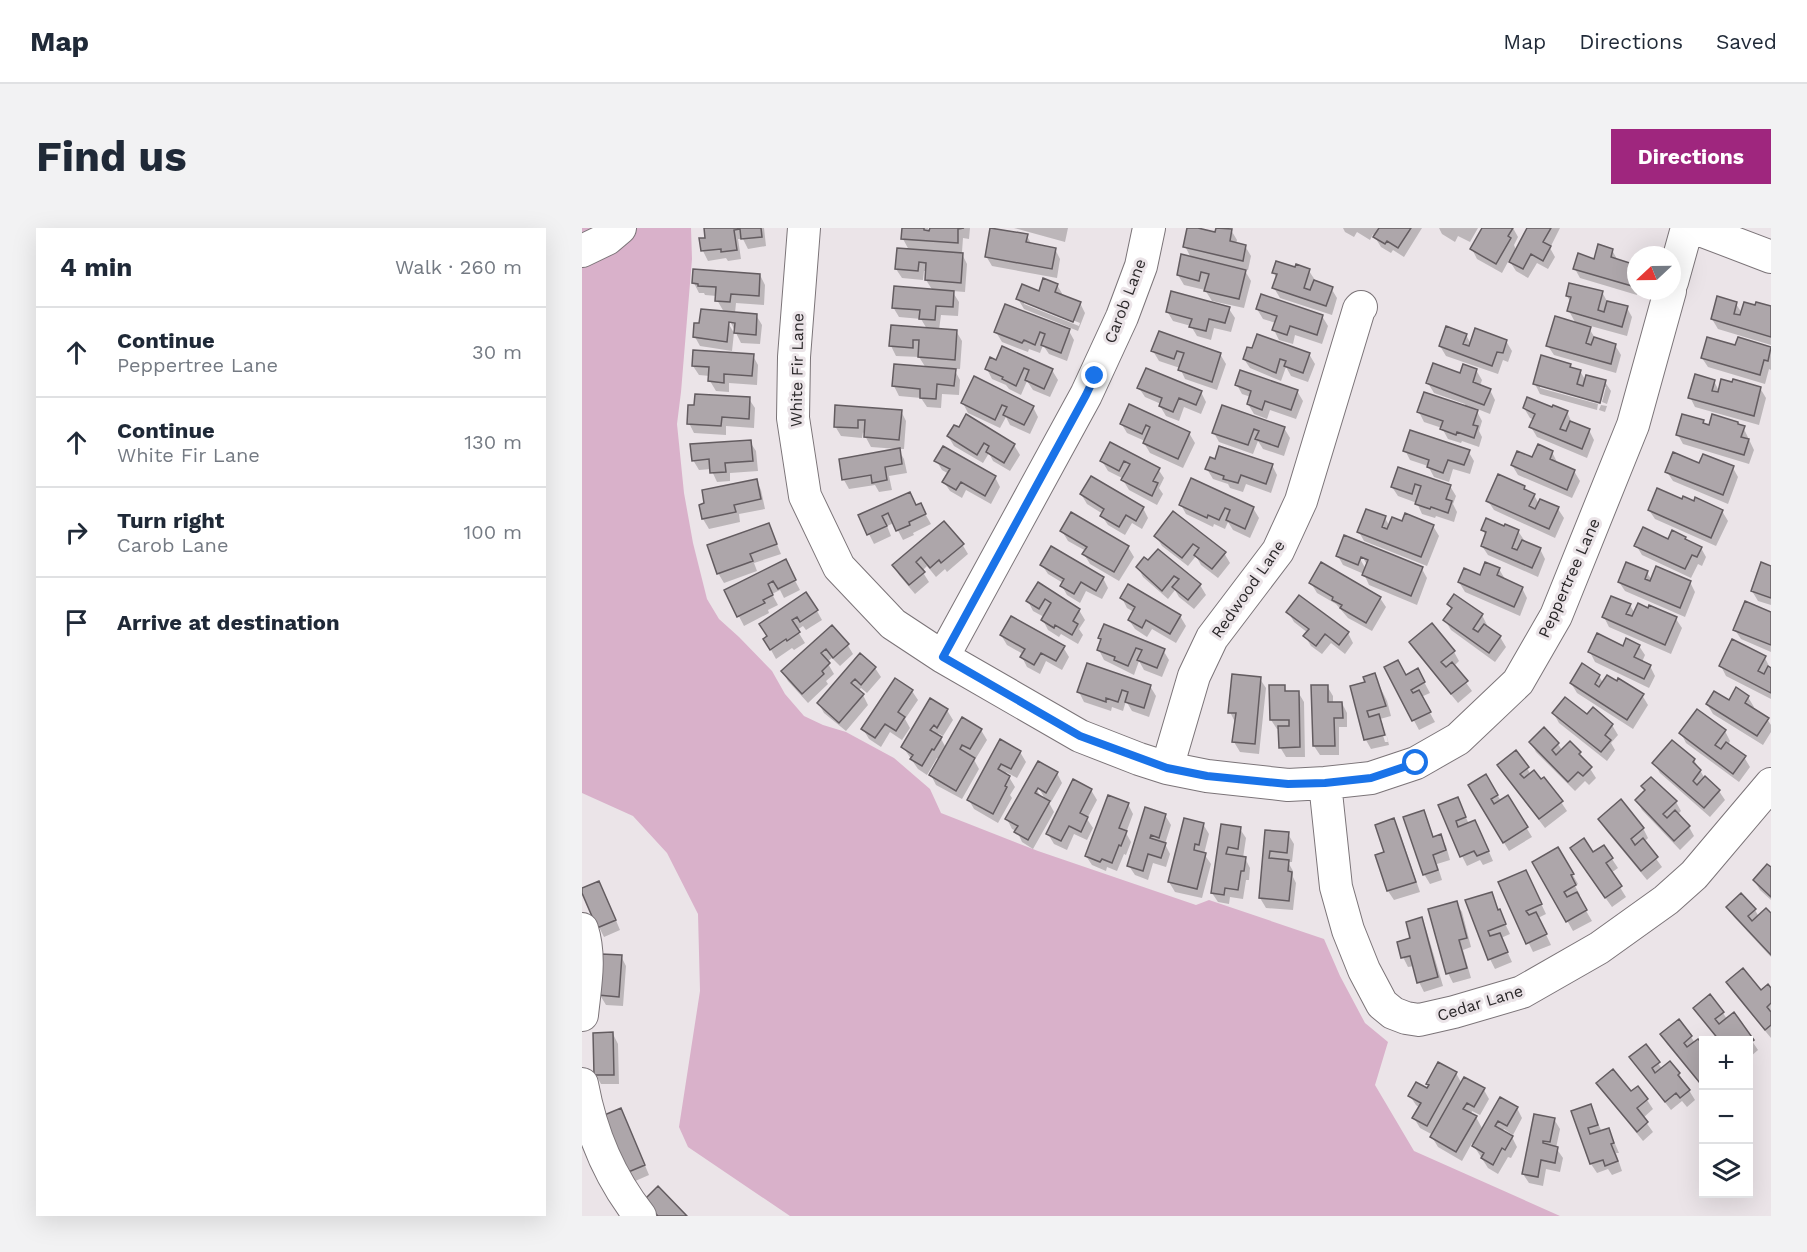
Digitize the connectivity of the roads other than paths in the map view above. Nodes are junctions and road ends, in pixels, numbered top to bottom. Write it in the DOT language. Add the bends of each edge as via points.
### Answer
graph roads {
  1 [pos="620,228"];
  2 [pos="804,228"];
  3 [pos="1149,228"];
  4 [pos="1687,228"];
  5 [pos="1695,228"];
  6 [pos="1681,250"];
  7 [pos="582,251"];
  8 [pos="1771,257"];
  9 [pos="1668,300"];
  10 [pos="1361,307"];
  11 [pos="943,657"];
  12 [pos="1167,768"];
  13 [pos="1325,783"];
  14 [pos="1771,784"];
  15 [pos="582,929"];
  16 [pos="582,1015"];
  17 [pos="582,1084"];
  18 [pos="640,1216"];
  1 -- 7 [label="street"];
  2 -- 11 [label="street, White Fir Lane" via="793,418 805,496 839,567 893,624"];
  3 -- 11 [label="street, Carob Lane" via="1122,317 1086,395"];
  4 -- 6 [label="street"];
  5 -- 8 [label="street"];
  9 -- 13 [label="street, Peppertree Lane" via="1633,425 1556,616 1518,682 1458,739 1416,763 1371,778"];
  10 -- 12 [label="street, Redwood Lane" via="1302,501 1278,551 1212,638 1194,676"];
  11 -- 12 [label="street, White Fir Lane" via="1080,736"];
  12 -- 13 [label="street, White Fir Lane" via="1251,781"];
  13 -- 14 [label="street, Cedar Lane" via="1336,887 1348,930 1382,1004 1399,1016 1419,1020 1522,992 1599,948 1694,875"];
  15 -- 16 [label="street" via="588,958"];
  17 -- 18 [label="street" via="608,1168"];
}
